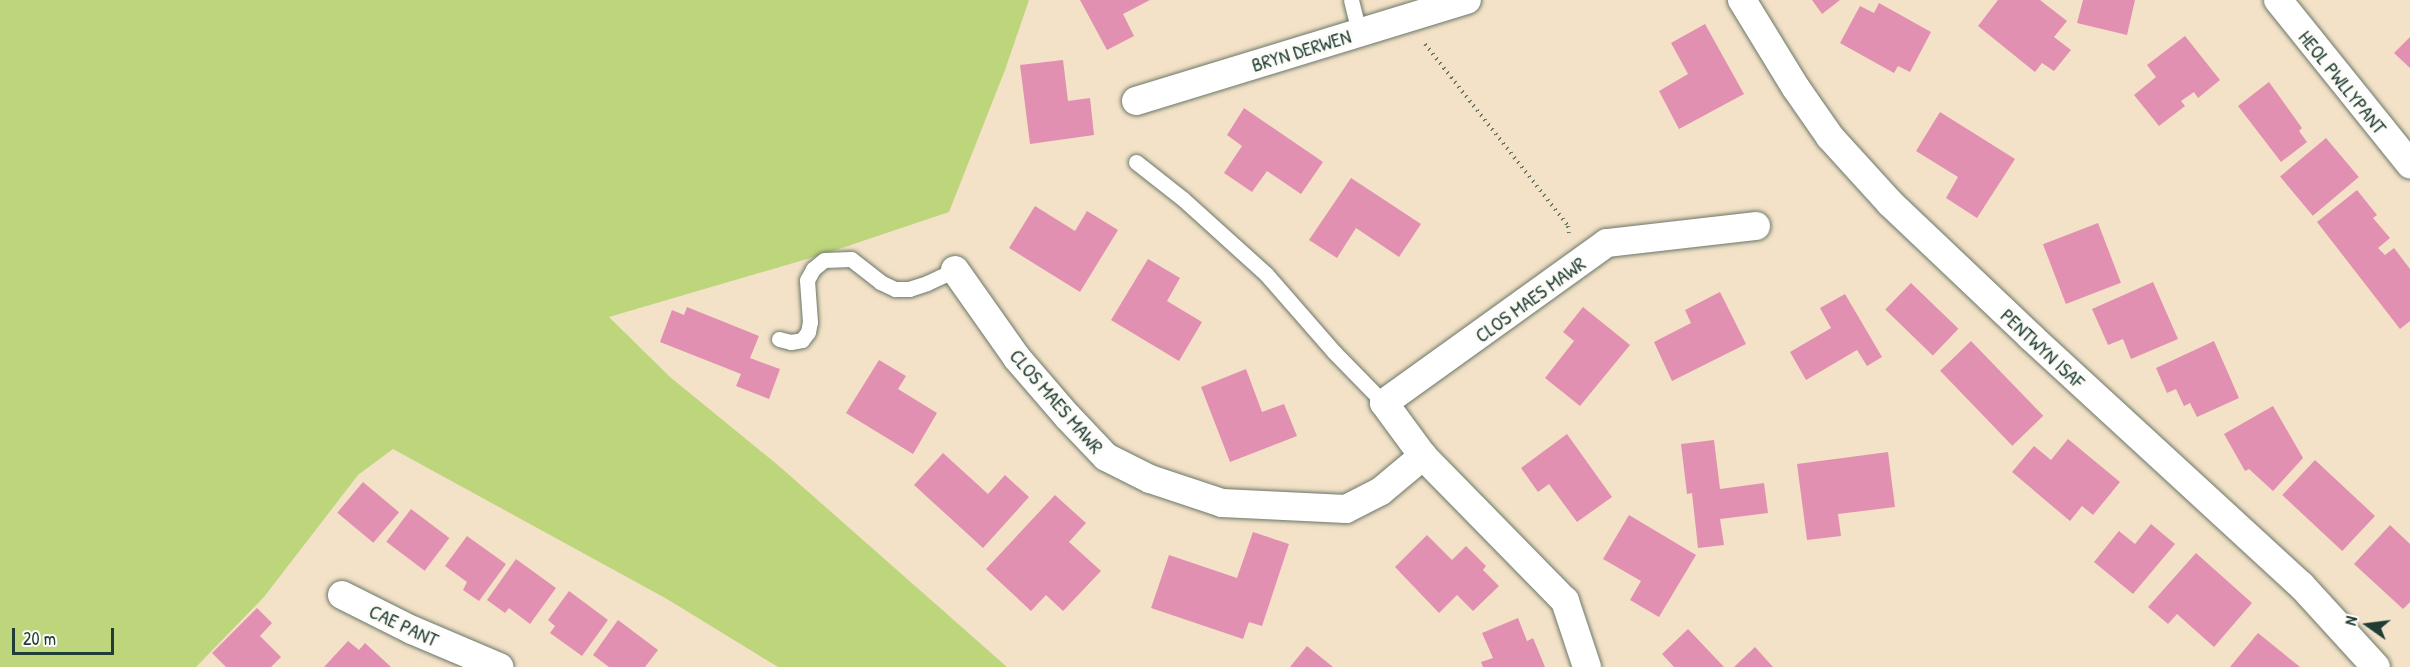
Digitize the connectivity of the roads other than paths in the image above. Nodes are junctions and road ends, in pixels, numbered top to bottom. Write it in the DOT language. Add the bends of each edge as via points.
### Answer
graph roads {
  1 [pos="1351,0"];
  2 [pos="1467,0"];
  3 [pos="1743,0"];
  4 [pos="2278,0"];
  5 [pos="1359,33"];
  6 [pos="1136,101"];
  7 [pos="1136,162"];
  8 [pos="2410,164"];
  9 [pos="1756,226"];
  10 [pos="955,270"];
  11 [pos="779,339"];
  12 [pos="1384,403"];
  13 [pos="1423,456"];
  14 [pos="342,595"];
  15 [pos="499,667"];
  16 [pos="1587,667"];
  17 [pos="2376,667"];
  1 -- 5 [label="lane"];
  2 -- 5 [label="street, BRYN DERWEN"];
  3 -- 17 [label="street, PENTWYN ISAF" via="1830,138 1890,203 2301,585"];
  4 -- 8 [label="street, HEOL PWLLYPANT"];
  5 -- 6 [label="street, BRYN DERWEN"];
  7 -- 12 [label="lane" via="1266,274"];
  9 -- 12 [label="street, CLOS MAES MAWR" via="1607,243"];
  10 -- 11 [label="lane" via="927,283 895,289 851,259 824,260 807,280 808,332 802,340"];
  10 -- 13 [label="street, CLOS MAES MAWR" via="1017,358 1068,417 1106,457 1150,479 1222,503 1346,509 1382,491"];
  12 -- 13 [label="street"];
  13 -- 16 [label="street" via="1565,601"];
  14 -- 15 [label="street, CAE PANT"];
}
